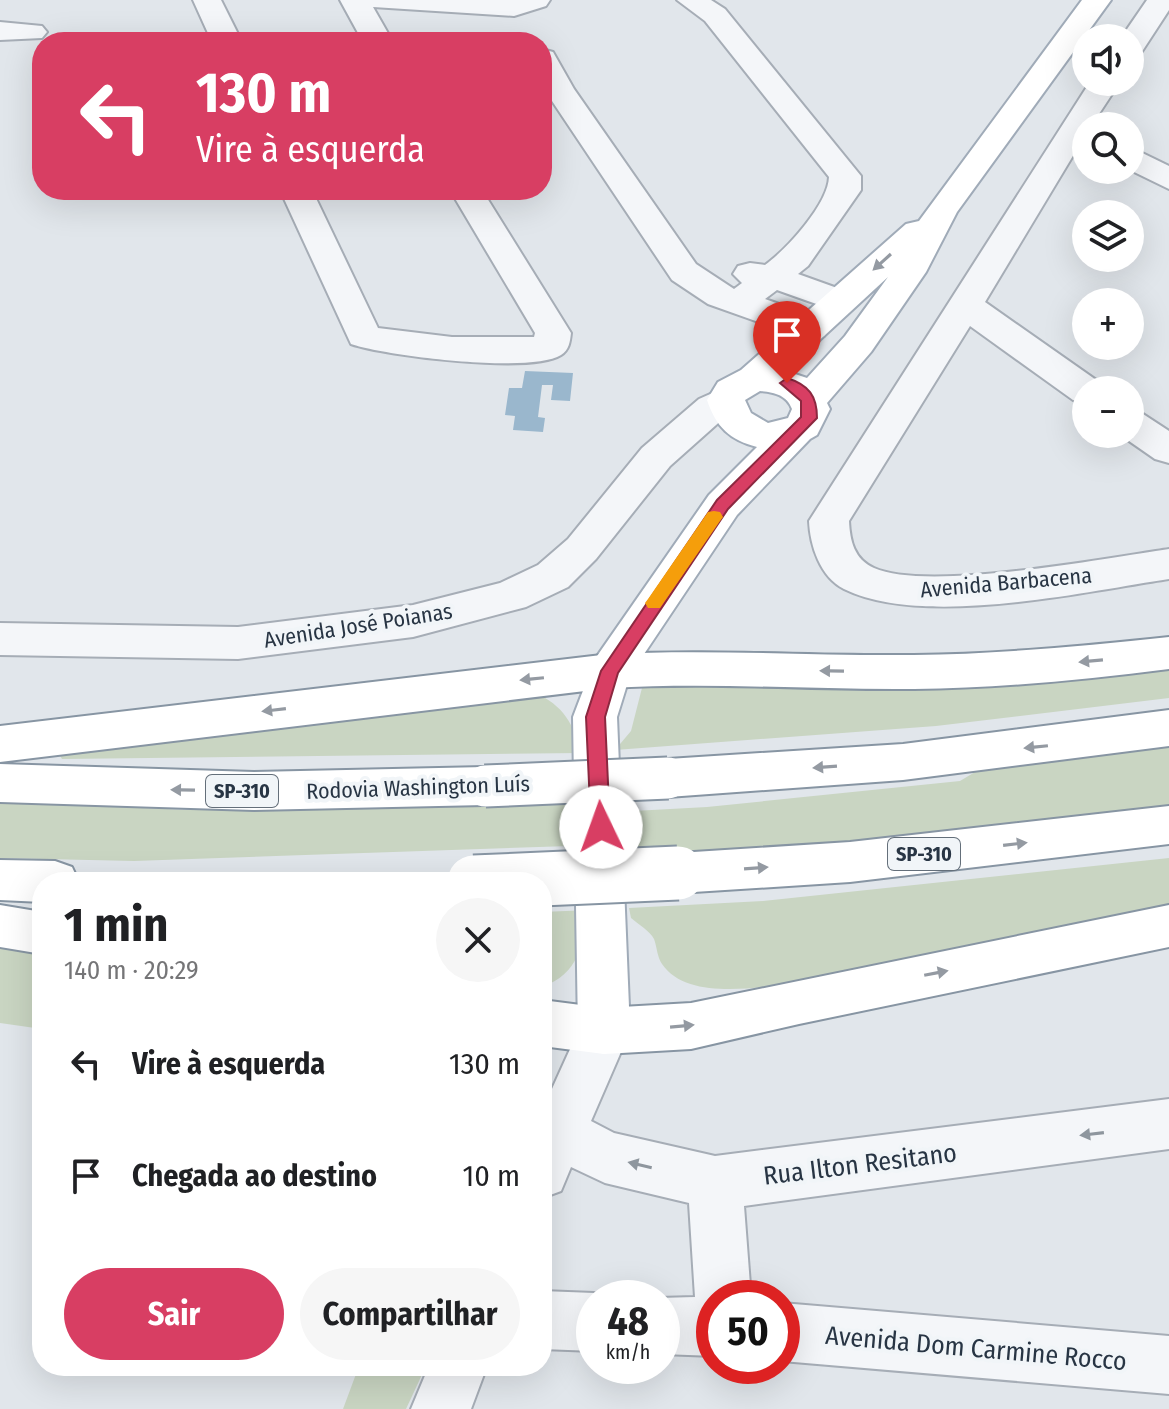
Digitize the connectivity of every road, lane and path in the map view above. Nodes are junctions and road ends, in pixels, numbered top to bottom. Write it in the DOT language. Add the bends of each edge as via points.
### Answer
graph roads {
  1 [pos="207,0"];
  2 [pos="354,0"];
  3 [pos="378,0"];
  4 [pos="691,0"];
  5 [pos="1097,0"];
  6 [pos="1161,0"];
  7 [pos="525,4"];
  8 [pos="1144,26"];
  9 [pos="0,31"];
  10 [pos="32,32"];
  11 [pos="222,32"];
  12 [pos="372,32"];
  13 [pos="531,32"];
  14 [pos="552,76"];
  15 [pos="1072,140"];
  16 [pos="1144,165"];
  17 [pos="1169,179"];
  18 [pos="301,200"];
  19 [pos="472,200"];
  20 [pos="941,211"];
  21 [pos="684,272"];
  22 [pos="773,277"];
  23 [pos="740,301"];
  24 [pos="839,301"];
  25 [pos="965,305"];
  26 [pos="811,328"];
  27 [pos="858,344"];
  28 [pos="1072,381"];
  29 [pos="740,402"];
  30 [pos="802,416"];
  31 [pos="1144,433"];
  32 [pos="1169,450"];
  33 [pos="723,505"];
  34 [pos="1169,564"];
  35 [pos="0,639"];
  36 [pos="1169,653"];
  37 [pos="610,671"];
  38 [pos="1169,728"];
  39 [pos="0,744"];
  40 [pos="0,783"];
  41 [pos="1169,825"];
  42 [pos="552,879"];
  43 [pos="0,880"];
  44 [pos="32,881"];
  45 [pos="0,926"];
  46 [pos="1169,926"];
  47 [pos="32,931"];
  48 [pos="552,1024"];
  49 [pos="604,1031"];
  50 [pos="1169,1124"];
  51 [pos="552,1150"];
  52 [pos="552,1152"];
  53 [pos="715,1183"];
  54 [pos="722,1280"];
  55 [pos="552,1320"];
  56 [pos="576,1321"];
  57 [pos="800,1334"];
  58 [pos="1169,1365"];
  59 [pos="454,1376"];
  60 [pos="441,1409"];
  1 -- 11 [label="street"];
  2 -- 12 [label="street"];
  3 -- 7 [label="street"];
  4 -- 22 [label="street" via="715,15 845,176 845,190 804,248"];
  5 -- 20 [label="main road"];
  6 -- 8 [label="street"];
  7 -- 13 [label="street"];
  9 -- 10 [label="street"];
  14 -- 21 [label="street"];
  15 -- 25 [label="street"];
  16 -- 17 [label="street"];
  18 -- 19 [label="street" via="364,336 400,344 551,345 553,333"];
  20 -- 24 [label="main road, one-way"];
  20 -- 27 [label="main road" via="909,272"];
  21 -- 22 [label="street" via="715,278"];
  21 -- 23 [label="street" via="720,296"];
  22 -- 23 [label="street"];
  22 -- 24 [label="street"];
  23 -- 26 [label="street"];
  24 -- 26 [label="main road"];
  24 -- 27 [label="main road" via="863,315 866,324"];
  25 -- 28 [label="street"];
  25 -- 34 [label="street, Avenida Barbacena" via="829,521 832,545 846,569 880,586 939,591"];
  26 -- 29 [label="main road"];
  27 -- 30 [label="main road"];
  29 -- 30 [label="main road" via="757,435 776,437"];
  29 -- 30 [label="main road" via="787,383 801,390"];
  29 -- 33 [label="main road"];
  29 -- 35 [label="street, Avenida José Poianas" via="656,457 582,549 553,576 511,596 413,621 238,643"];
  30 -- 33 [label="main road"];
  31 -- 32 [label="street"];
  33 -- 37 [label="main road"];
  36 -- 37 [label="main road, one-way" via="1000,669"];
  37 -- 39 [label="main road, one-way"];
  37 -- 49 [label="main road" via="595,717"];
  38 -- 40 [label="main road, Rodovia Washington Luís / SP-310, one-way, bridge" via="903,762 668,778 254,791"];
  42 -- 41 [label="main road, SP-310, one-way, bridge" via="850,862"];
  43 -- 44 [label="main road"];
  45 -- 47 [label="main road"];
  49 -- 46 [label="main road, one-way" via="691,1026"];
  48 -- 49 [label="main road"];
  49 -- 51 [label="street"];
  50 -- 53 [label="street, Rua Ilton Resitano, one-way"];
  53 -- 52 [label="street, Rua Ilton Resitano, one-way" via="605,1157"];
  53 -- 54 [label="street"];
  55 -- 56 [label="street"];
  57 -- 58 [label="street, Avenida Dom Carmine Rocco"];
  59 -- 60 [label="street"];
}
